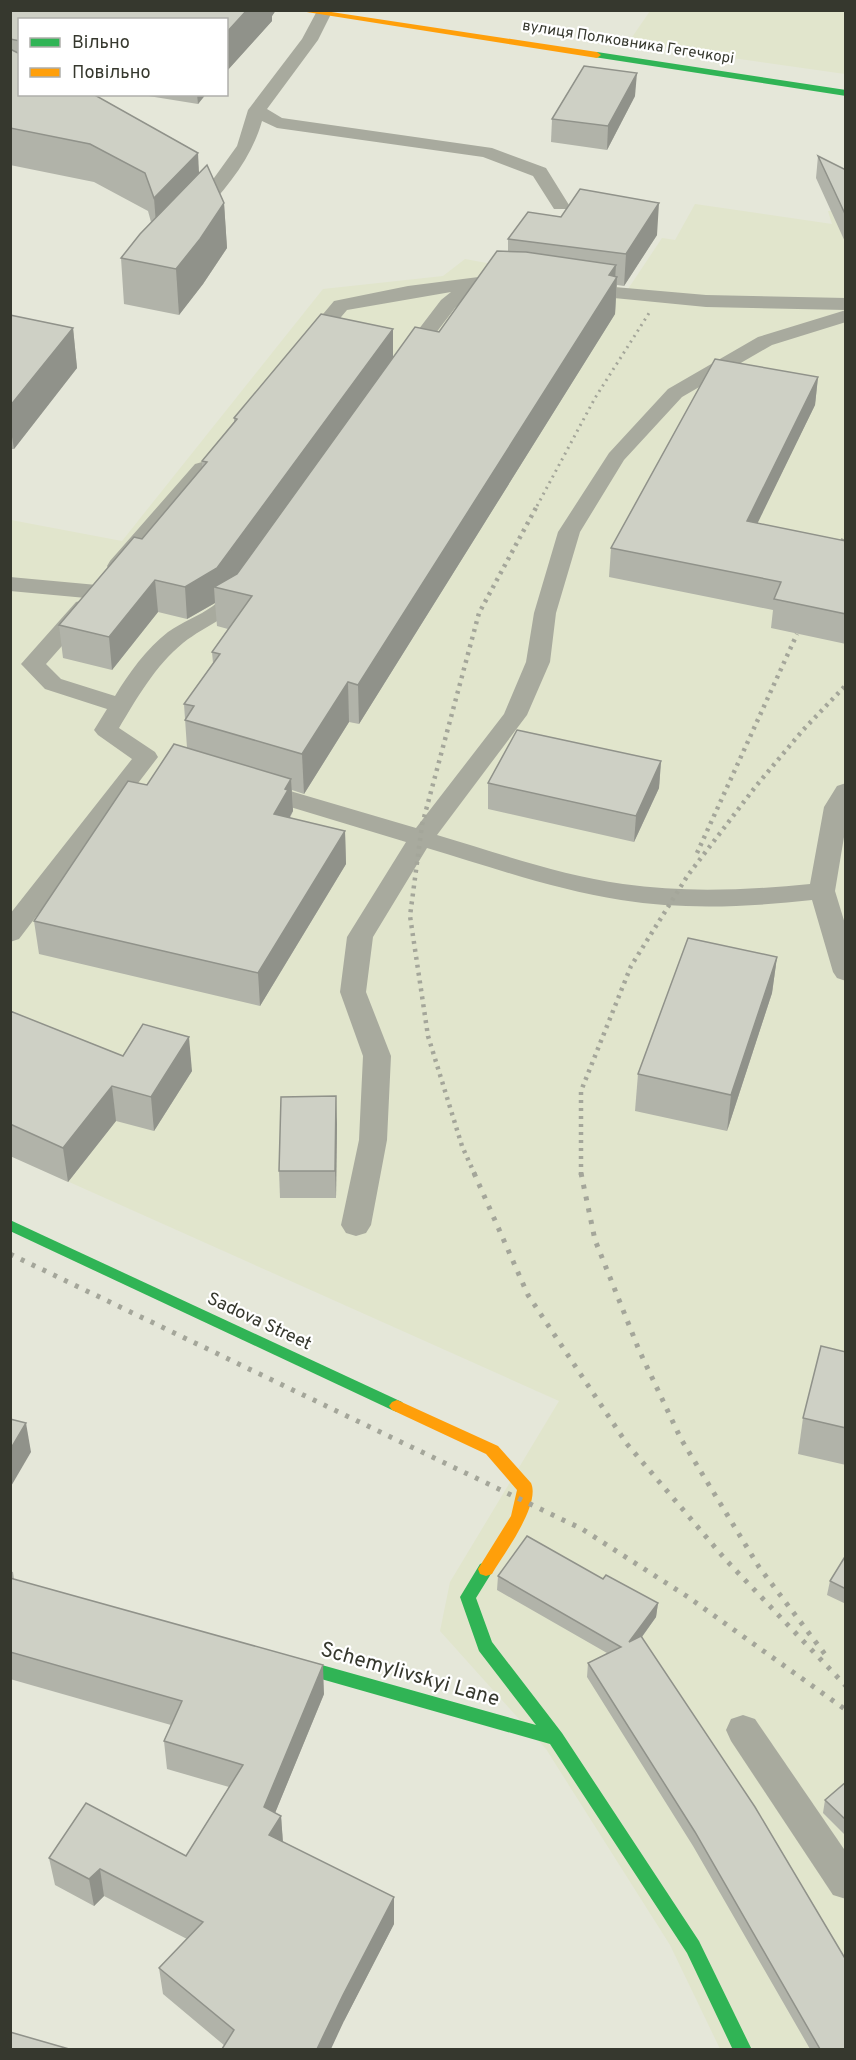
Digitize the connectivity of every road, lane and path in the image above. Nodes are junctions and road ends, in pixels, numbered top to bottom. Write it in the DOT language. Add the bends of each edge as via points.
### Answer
graph roads {
  1 [pos="298,10"];
  2 [pos="324,12"];
  3 [pos="846,93"];
  4 [pos="257,110"];
  5 [pos="560,205"];
  6 [pos="183,224"];
  7 [pos="473,283"];
  8 [pos="536,283"];
  9 [pos="560,286"];
  10 [pos="846,304"];
  11 [pos="846,316"];
  12 [pos="295,358"];
  13 [pos="396,373"];
  14 [pos="219,448"];
  15 [pos="250,577"];
  16 [pos="10,584"];
  17 [pos="97,592"];
  18 [pos="121,706"];
  19 [pos="234,783"];
  20 [pos="846,791"];
  21 [pos="421,839"];
  22 [pos="822,891"];
  23 [pos="10,933"];
  24 [pos="846,972"];
  25 [pos="10,1225"];
  26 [pos="356,1225"];
  27 [pos="268,1657"];
  28 [pos="743,1730"];
  29 [pos="556,1738"];
  30 [pos="846,1883"];
  31 [pos="743,2049"];
  1 -- 2 [label="street, вулиця Полковника Гегечкорі"];
  2 -- 3 [label="street, вулиця Полковника Гегечкорі"];
  2 -- 4 [label="lane" via="310,40"];
  4 -- 5 [label="lane" via="277,123 486,152 540,172"];
  4 -- 6 [label="lane" via="246,146"];
  7 -- 8 [label="lane" via="512,279"];
  7 -- 12 [label="lane" via="341,305"];
  7 -- 13 [label="lane" via="448,304"];
  9 -- 10 [label="lane" via="706,301"];
  11 -- 21 [label="lane" via="765,341 675,393 616,457 569,532 544,613 538,662 515,715"];
  14 -- 17 [label="lane"];
  15 -- 18 [label="lane" via="229,606 174,639 139,676"];
  16 -- 17 [label="lane"];
  17 -- 18 [label="lane" via="33,664 52,684"];
  18 -- 23 [label="lane" via="105,730 157,761"];
  19 -- 21 [label="lane"];
  20 -- 22 [label="lane" via="836,807"];
  21 -- 22 [label="lane" via="622,892 746,899"];
  21 -- 26 [label="lane" via="360,937 353,992 377,1056 373,1140"];
  22 -- 24 [label="lane"];
  25 -- 29 [label="street, Sadova Street" via="492,1450 525,1488 519,1517 468,1597 485,1646"];
  27 -- 29 [label="street, Schemylivskyi Lane"];
  28 -- 30 [label="lane"];
  29 -- 31 [label="street" via="693,1947"];
}
